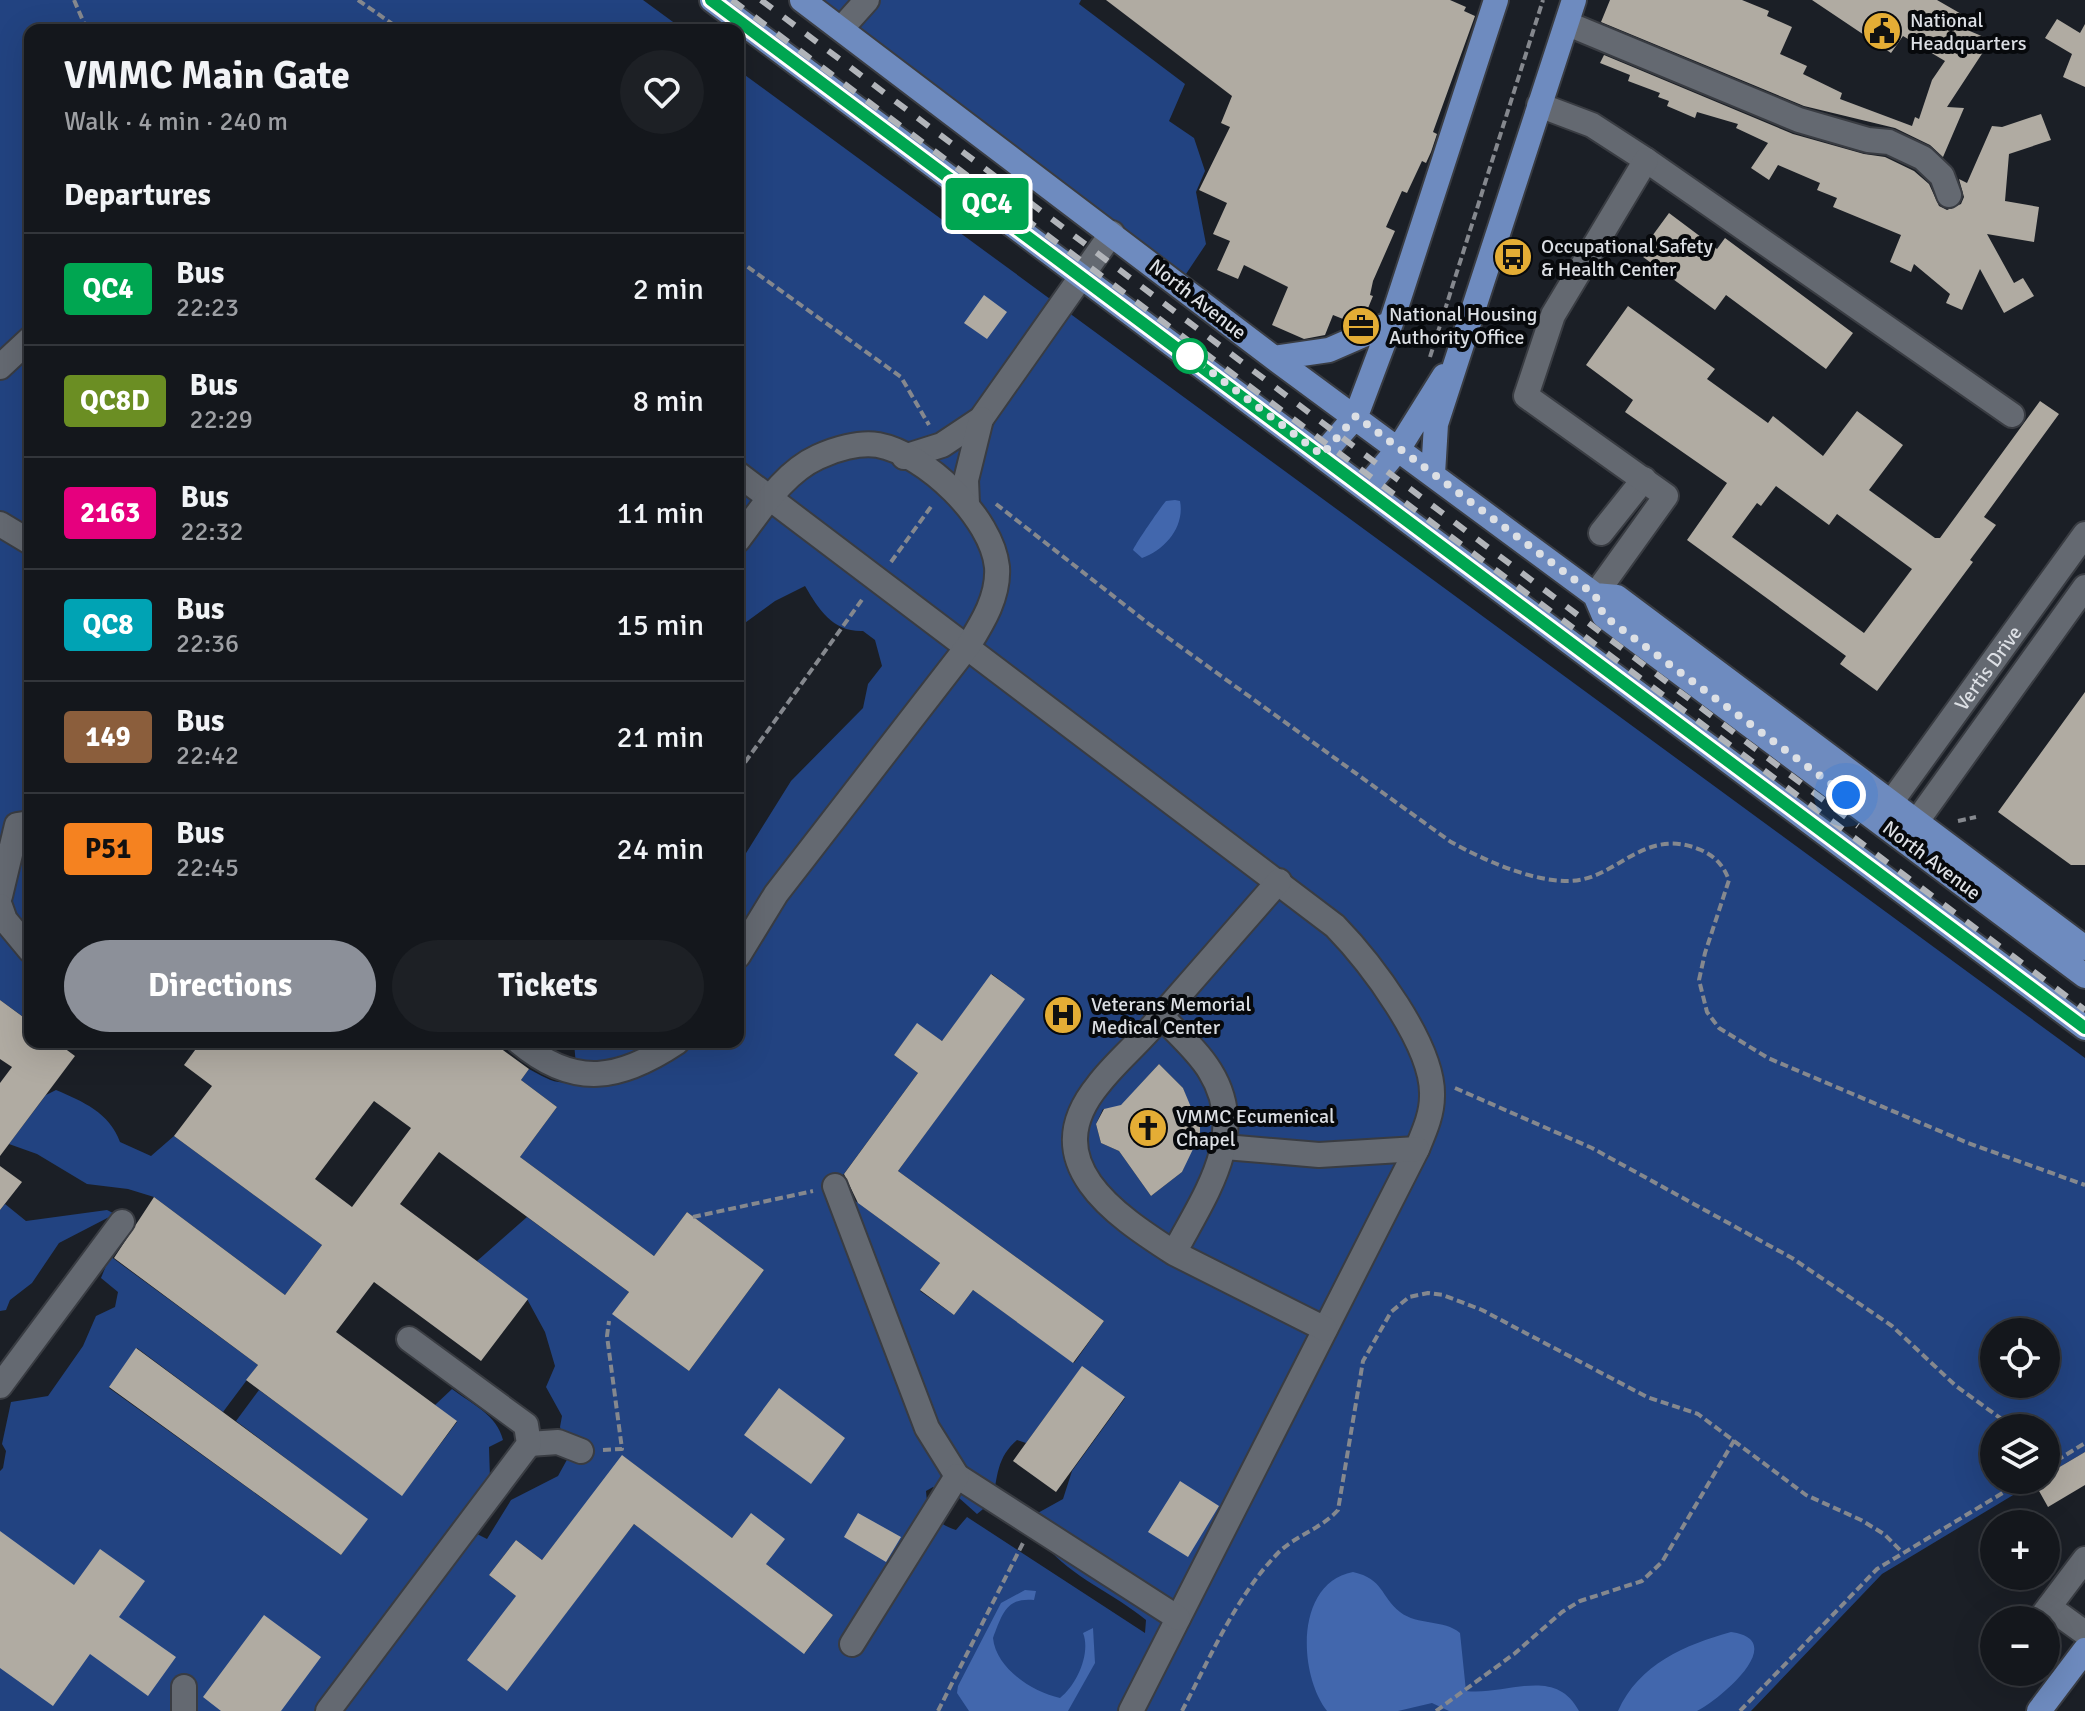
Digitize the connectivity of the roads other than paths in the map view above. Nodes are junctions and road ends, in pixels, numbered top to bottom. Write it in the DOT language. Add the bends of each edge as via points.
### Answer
graph roads {
  1 [pos="712,0"];
  2 [pos="802,0"];
  3 [pos="867,0"];
  4 [pos="1496,0"];
  5 [pos="1574,0"];
  6 [pos="1568,24"];
  7 [pos="841,29"];
  8 [pos="1539,105"];
  9 [pos="1646,160"];
  10 [pos="1949,195"];
  11 [pos="1112,233"];
  12 [pos="1084,276"];
  13 [pos="1391,323"];
  14 [pos="24,345"];
  15 [pos="1274,358"];
  16 [pos="1456,359"];
  17 [pos="0,367"];
  18 [pos="2012,415"];
  19 [pos="1356,416"];
  20 [pos="981,419"];
  21 [pos="1399,448"];
  22 [pos="1322,455"];
  23 [pos="904,457"];
  24 [pos="1433,474"];
  25 [pos="744,479"];
  26 [pos="1644,479"];
  27 [pos="1366,488"];
  28 [pos="960,490"];
  29 [pos="770,499"];
  30 [pos="0,524"];
  31 [pos="744,532"];
  32 [pos="1601,533"];
  33 [pos="2085,534"];
  34 [pos="24,538"];
  35 [pos="2085,587"];
  36 [pos="1595,595"];
  37 [pos="968,646"];
  38 [pos="1846,795"];
  39 [pos="1892,801"];
  40 [pos="16,820"];
  41 [pos="1917,821"];
  42 [pos="1922,853"];
  43 [pos="1279,881"];
  44 [pos="0,896"];
  45 [pos="0,906"];
  46 [pos="24,943"];
  47 [pos="744,946"];
  48 [pos="2085,948"];
  49 [pos="2085,976"];
  50 [pos="1161,1016"];
  51 [pos="2085,1028"];
  52 [pos="529,1048"];
  53 [pos="668,1048"];
  54 [pos="1225,1147"];
  55 [pos="1417,1149"];
  56 [pos="835,1186"];
  57 [pos="122,1222"];
  58 [pos="1174,1253"];
  59 [pos="1325,1329"];
  60 [pos="409,1339"];
  61 [pos="0,1386"];
  62 [pos="529,1444"];
  63 [pos="581,1451"];
  64 [pos="957,1476"];
  65 [pos="2085,1559"];
  66 [pos="2049,1606"];
  67 [pos="1178,1618"];
  68 [pos="2060,1621"];
  69 [pos="2085,1633"];
  70 [pos="852,1644"];
  71 [pos="2085,1650"];
  72 [pos="328,1711"];
  73 [pos="1131,1711"];
  74 [pos="2039,1711"];
  1 -- 12 [label="main road"];
  2 -- 7 [label="main road, North Avenue"];
  3 -- 7 [label="street"];
  4 -- 13 [label="main road"];
  5 -- 6 [label="main road"];
  6 -- 8 [label="main road"];
  6 -- 10 [label="street" via="1799,120 1889,142 1923,158 1942,176"];
  7 -- 11 [label="main road, North Avenue"];
  8 -- 9 [label="street" via="1592,125"];
  8 -- 16 [label="main road"];
  9 -- 18 [label="street"];
  9 -- 26 [label="street" via="1553,315 1526,396"];
  11 -- 12 [label="street"];
  11 -- 15 [label="main road, North Avenue"];
  12 -- 20 [label="street"];
  12 -- 22 [label="main road"];
  13 -- 15 [label="main road" via="1329,350"];
  13 -- 19 [label="main road"];
  14 -- 17 [label="street"];
  15 -- 19 [label="main road, North Avenue"];
  16 -- 21 [label="main road"];
  16 -- 24 [label="main road" via="1436,424"];
  19 -- 21 [label="main road, North Avenue"];
  19 -- 22 [label="main road"];
  20 -- 23 [label="street" via="942,445"];
  20 -- 28 [label="street"];
  21 -- 24 [label="main road, North Avenue"];
  21 -- 27 [label="main road"];
  22 -- 27 [label="main road"];
  23 -- 28 [label="street"];
  23 -- 29 [label="street" via="877,445 830,452 802,466"];
  24 -- 36 [label="main road, North Avenue"];
  25 -- 29 [label="street"];
  26 -- 32 [label="street"];
  26 -- 36 [label="street" via="1663,492 1665,500"];
  27 -- 51 [label="main road"];
  28 -- 37 [label="street" via="991,540 997,568 988,612"];
  29 -- 31 [label="street"];
  29 -- 37 [label="street"];
  30 -- 34 [label="street"];
  33 -- 39 [label="street, Vertis Drive"];
  35 -- 41 [label="street, Vertis Drive"];
  36 -- 38 [label="main road, North Avenue" via="1604,616"];
  36 -- 39 [label="main road, North Avenue" via="1617,597"];
  37 -- 43 [label="street"];
  37 -- 47 [label="street" via="776,894"];
  38 -- 39 [label="main road"];
  38 -- 42 [label="main road, North Avenue"];
  39 -- 41 [label="main road, North Avenue"];
  40 -- 44 [label="street"];
  41 -- 42 [label="main road"];
  41 -- 48 [label="main road, North Avenue"];
  42 -- 49 [label="main road, North Avenue"];
  43 -- 50 [label="street"];
  43 -- 55 [label="street" via="1367,960 1402,1015 1430,1075 1433,1094"];
  45 -- 46 [label="street"];
  50 -- 54 [label="street" via="1216,1082 1227,1116"];
  50 -- 58 [label="street" via="1096,1086 1077,1127 1077,1151 1092,1191"];
  52 -- 53 [label="street" via="559,1066 604,1074 639,1066"];
  54 -- 55 [label="street" via="1319,1155"];
  54 -- 58 [label="street"];
  55 -- 59 [label="street"];
  56 -- 64 [label="street" via="927,1428"];
  57 -- 61 [label="street"];
  58 -- 59 [label="street"];
  59 -- 67 [label="street"];
  60 -- 62 [label="street" via="526,1425"];
  62 -- 63 [label="street" via="558,1442"];
  62 -- 72 [label="street"];
  64 -- 67 [label="street"];
  64 -- 70 [label="street"];
  65 -- 66 [label="street"];
  67 -- 73 [label="street"];
  68 -- 69 [label="street"];
  71 -- 74 [label="main road"];
}
